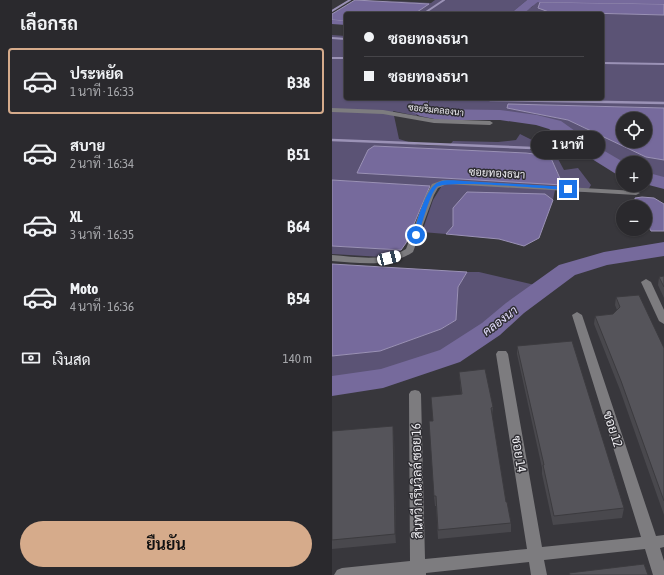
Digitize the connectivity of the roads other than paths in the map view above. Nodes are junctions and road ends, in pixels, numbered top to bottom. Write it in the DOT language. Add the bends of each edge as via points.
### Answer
graph roads {
  1 [pos="332,110"];
  2 [pos="490,123"];
  3 [pos="636,193"];
  4 [pos="332,258"];
  5 [pos="646,282"];
  6 [pos="577,316"];
  7 [pos="664,322"];
  8 [pos="502,354"];
  9 [pos="415,394"];
  10 [pos="657,542"];
  11 [pos="536,554"];
  12 [pos="418,571"];
  13 [pos="342,575"];
  14 [pos="539,575"];
  15 [pos="660,575"];
  1 -- 2 [label="street, ซอยริมคลองนา" via="383,112 434,121"];
  3 -- 4 [label="street, ซอยทองธนา" via="446,182 435,186 410,250 404,254 376,260"];
  5 -- 7 [label="street"];
  6 -- 10 [label="street, ซอย 12"];
  8 -- 11 [label="street, ซอย 14"];
  9 -- 12 [label="street, สินทวี กรีนวิลล์ ซอย 16"];
  10 -- 11 [label="street"];
  10 -- 15 [label="street, ซอย 12"];
  11 -- 12 [label="street"];
  11 -- 14 [label="street, ซอย 14"];
  12 -- 13 [label="street"];
}
